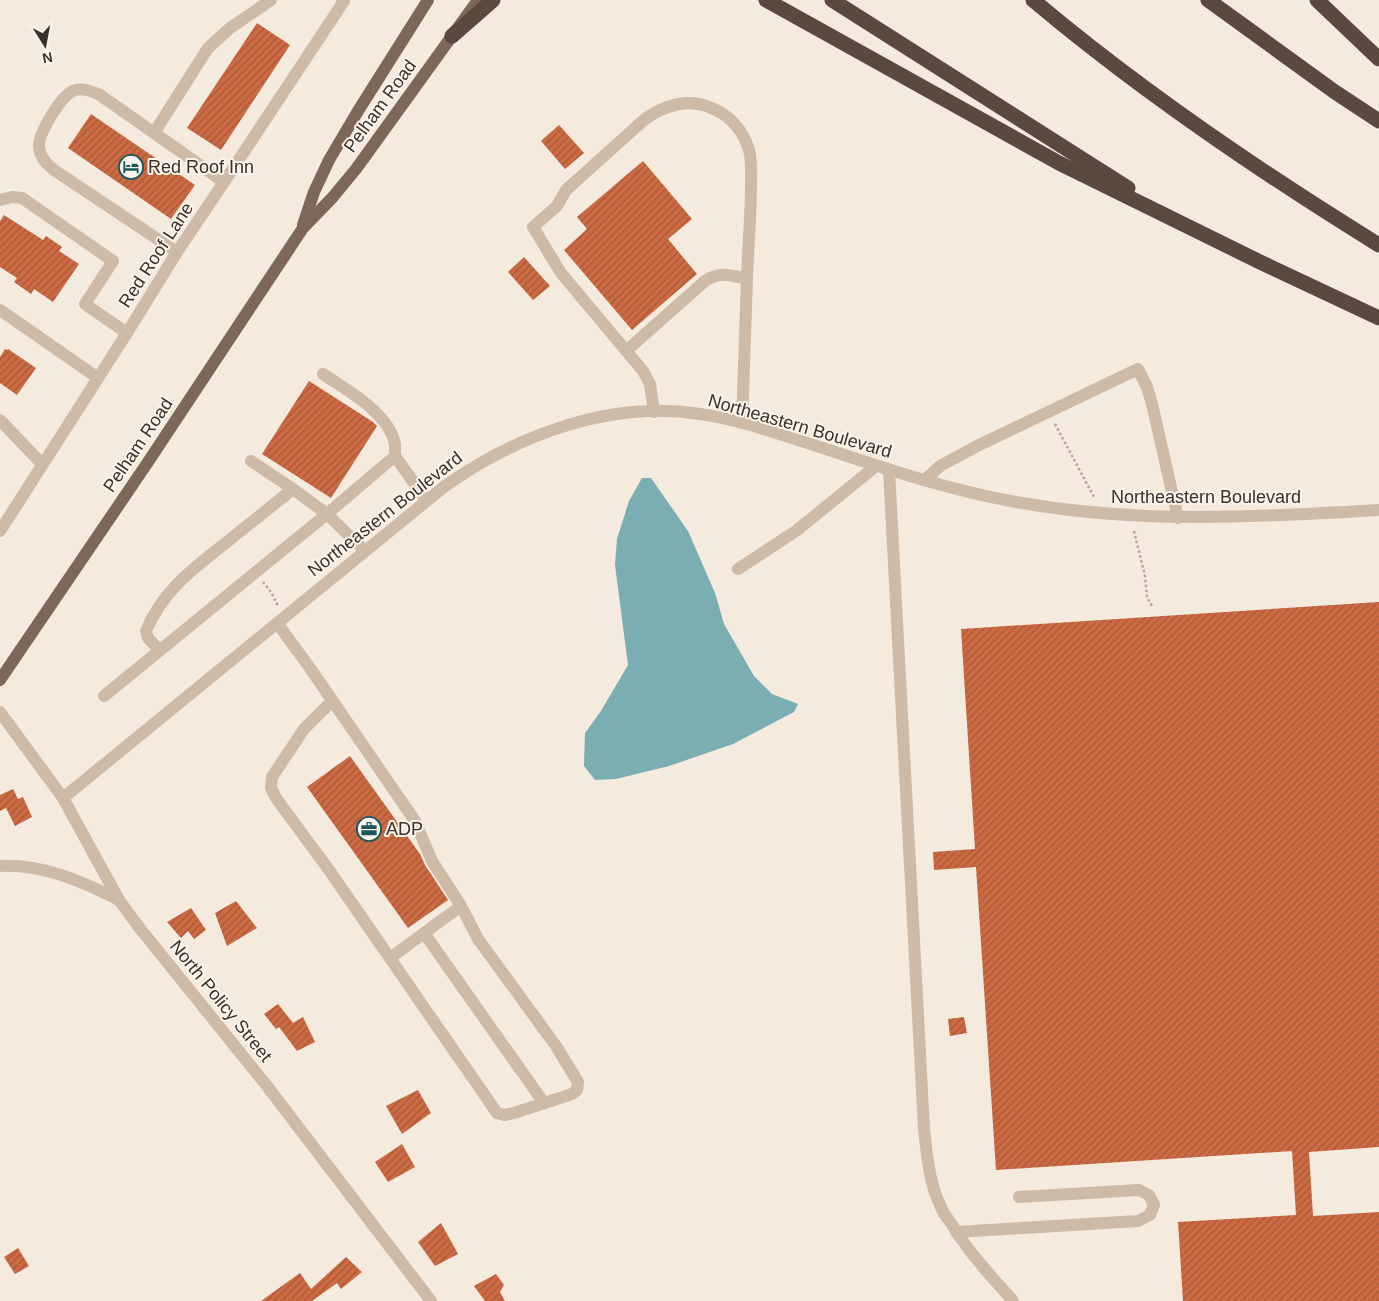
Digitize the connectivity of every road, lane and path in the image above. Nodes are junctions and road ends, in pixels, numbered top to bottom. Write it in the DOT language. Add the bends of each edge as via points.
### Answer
graph roads {
  1 [pos="272,0"];
  2 [pos="343,0"];
  3 [pos="428,0"];
  4 [pos="478,0"];
  5 [pos="493,0"];
  6 [pos="766,0"];
  7 [pos="832,0"];
  8 [pos="1033,0"];
  9 [pos="1208,0"];
  10 [pos="1317,0"];
  11 [pos="452,36"];
  12 [pos="1379,59"];
  13 [pos="1379,120"];
  14 [pos="154,133"];
  15 [pos="224,182"];
  16 [pos="0,200"];
  17 [pos="302,228"];
  18 [pos="1379,245"];
  19 [pos="177,252"];
  20 [pos="1260,262"];
  21 [pos="747,279"];
  22 [pos="0,310"];
  23 [pos="1379,318"];
  24 [pos="127,333"];
  25 [pos="626,351"];
  26 [pos="323,374"];
  27 [pos="98,378"];
  28 [pos="654,412"];
  29 [pos="0,420"];
  30 [pos="742,423"];
  31 [pos="1058,431"];
  32 [pos="395,456"];
  33 [pos="251,461"];
  34 [pos="42,464"];
  35 [pos="876,466"];
  36 [pos="889,470"];
  37 [pos="925,480"];
  38 [pos="292,489"];
  39 [pos="1094,497"];
  40 [pos="426,500"];
  41 [pos="1379,510"];
  42 [pos="327,514"];
  43 [pos="1178,518"];
  44 [pos="0,531"];
  45 [pos="1134,531"];
  46 [pos="365,551"];
  47 [pos="738,568"];
  48 [pos="271,592"];
  49 [pos="278,606"];
  50 [pos="1152,608"];
  51 [pos="277,623"];
  52 [pos="159,650"];
  53 [pos="0,680"];
  54 [pos="104,696"];
  55 [pos="332,701"];
  56 [pos="0,712"];
  57 [pos="63,798"];
  58 [pos="0,866"];
  59 [pos="119,900"];
  60 [pos="461,906"];
  61 [pos="424,933"];
  62 [pos="390,958"];
  63 [pos="544,1103"];
  64 [pos="1019,1197"];
  65 [pos="956,1232"];
  66 [pos="431,1301"];
  67 [pos="1013,1301"];
  1 -- 14 [label="street" via="230,28 208,48"];
  2 -- 15 [label="street, Red Roof Lane"];
  3 -- 17 [label="main road, Pelham Road" via="328,160"];
  4 -- 11 [label="main road, Pelham Road"];
  5 -- 11 [label="highway"];
  6 -- 20 [label="highway" via="1059,163"];
  7 -- 20 [label="highway" via="1154,204"];
  8 -- 18 [label="highway" via="1206,132"];
  9 -- 13 [label="highway"];
  10 -- 12 [label="highway"];
  11 -- 17 [label="main road, Pelham Road" via="356,169"];
  14 -- 15 [label="street"];
  14 -- 19 [label="street" via="100,95 82,89 72,91 55,111 39,147 41,155 54,170"];
  15 -- 19 [label="street, Red Roof Lane"];
  16 -- 24 [label="street" via="22,198 113,261 85,304"];
  17 -- 53 [label="main road, Pelham Road"];
  19 -- 24 [label="street, Red Roof Lane"];
  20 -- 23 [label="highway"];
  21 -- 25 [label="street" via="720,274 712,276"];
  21 -- 25 [label="street" via="751,165 750,152 740,130 724,114 706,105 681,103 657,111 566,190 557,206 533,226 561,273"];
  21 -- 30 [label="street"];
  22 -- 27 [label="street"];
  24 -- 27 [label="street, Red Roof Lane"];
  25 -- 28 [label="street" via="647,378"];
  26 -- 32 [label="street" via="377,414 395,444"];
  27 -- 34 [label="street, Red Roof Lane"];
  28 -- 30 [label="street, Northeastern Boulevard" via="698,413"];
  28 -- 40 [label="street, Northeastern Boulevard" via="596,418 527,439 464,472"];
  29 -- 34 [label="street"];
  30 -- 35 [label="street, Northeastern Boulevard"];
  31 -- 39 [label="path"];
  32 -- 40 [label="street"];
  32 -- 42 [label="street"];
  33 -- 38 [label="street"];
  34 -- 44 [label="street, Red Roof Lane"];
  35 -- 36 [label="street, Northeastern Boulevard"];
  35 -- 47 [label="street" via="796,531"];
  36 -- 37 [label="street, Northeastern Boulevard"];
  36 -- 65 [label="street" via="924,1129 933,1185 941,1208"];
  37 -- 43 [label="street, Northeastern Boulevard" via="992,498 1059,509"];
  37 -- 43 [label="street" via="940,466 979,445 1138,369 1152,404"];
  38 -- 42 [label="street"];
  38 -- 52 [label="street" via="197,566 167,595 146,631"];
  40 -- 46 [label="street, Northeastern Boulevard"];
  41 -- 43 [label="street, Northeastern Boulevard"];
  42 -- 46 [label="street"];
  42 -- 52 [label="street"];
  45 -- 50 [label="path"];
  46 -- 51 [label="street, Northeastern Boulevard"];
  48 -- 49 [label="path"];
  51 -- 55 [label="street"];
  51 -- 57 [label="street, Northeastern Boulevard"];
  52 -- 54 [label="street"];
  55 -- 60 [label="street" via="415,821 432,861"];
  55 -- 62 [label="street" via="304,729 272,777 271,788"];
  56 -- 57 [label="street, North Policy Street"];
  57 -- 59 [label="street, North Policy Street"];
  58 -- 59 [label="street" via="23,866 60,874"];
  59 -- 66 [label="street, North Policy Street" via="267,1086"];
  60 -- 61 [label="street"];
  60 -- 63 [label="street" via="478,939 556,1046 578,1082 577,1090 572,1094"];
  61 -- 62 [label="street"];
  61 -- 63 [label="street"];
  62 -- 63 [label="street" via="497,1113 514,1113"];
  64 -- 65 [label="street" via="1139,1190 1149,1194 1154,1204 1150,1215 1138,1221"];
  65 -- 67 [label="street"];
}
